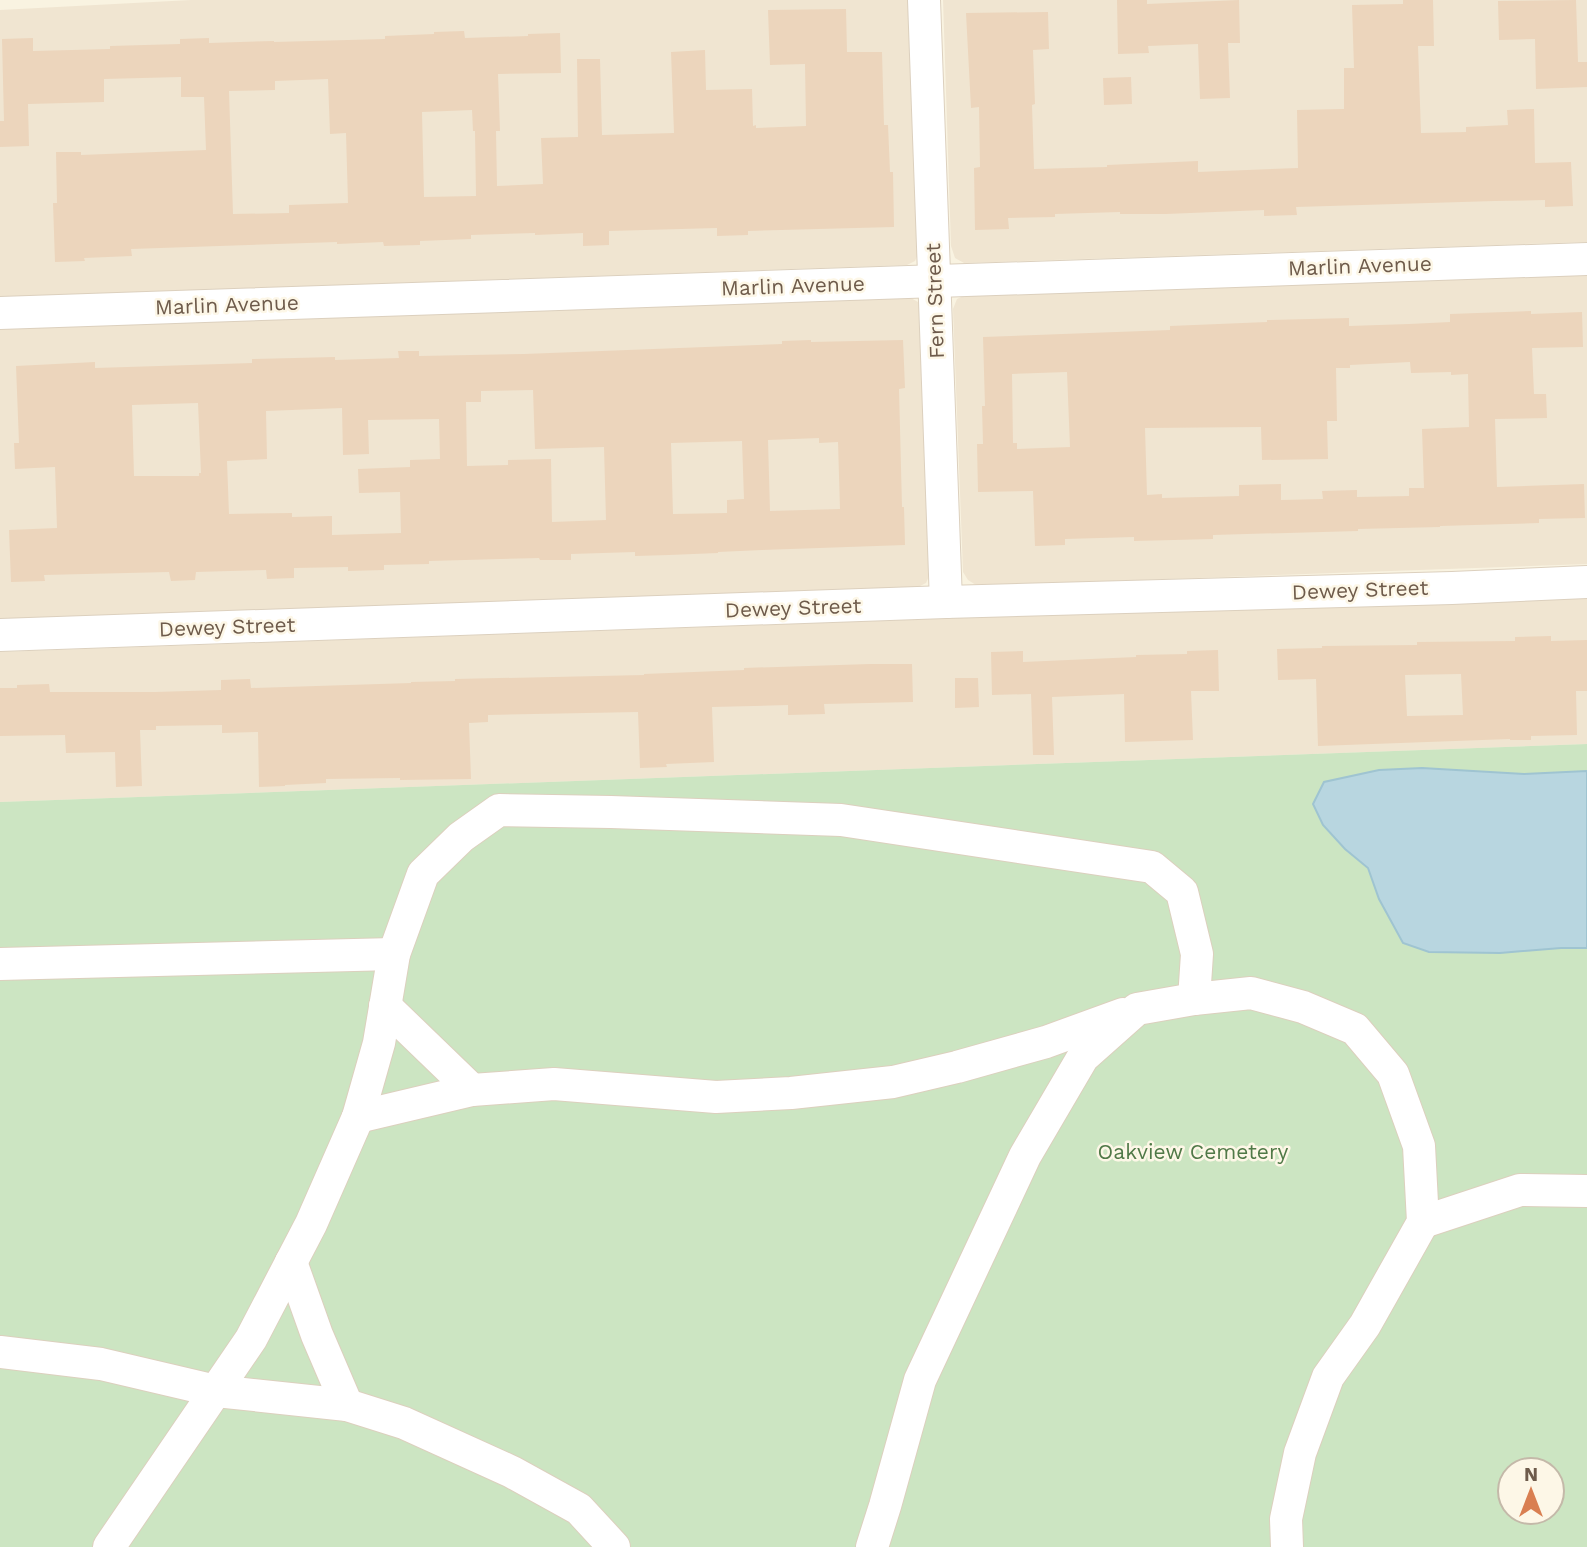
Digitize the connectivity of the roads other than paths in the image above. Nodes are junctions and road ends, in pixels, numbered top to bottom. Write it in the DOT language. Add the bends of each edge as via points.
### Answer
graph roads {
  1 [pos="924,0"];
  2 [pos="1587,259"];
  3 [pos="935,281"];
  4 [pos="0,313"];
  5 [pos="1587,582"];
  6 [pos="946,602"];
  7 [pos="0,635"];
  8 [pos="394,954"];
  9 [pos="0,964"];
  10 [pos="1194,999"];
  11 [pos="385,1006"];
  12 [pos="1137,1009"];
  13 [pos="472,1090"];
  14 [pos="358,1117"];
  15 [pos="1587,1191"];
  16 [pos="1423,1222"];
  17 [pos="291,1262"];
  18 [pos="0,1352"];
  19 [pos="216,1391"];
  20 [pos="346,1405"];
  21 [pos="110,1547"];
  22 [pos="614,1547"];
  23 [pos="872,1547"];
  24 [pos="1287,1547"];
  1 -- 3 [label="street, Fern Street"];
  2 -- 3 [label="street, Marlin Avenue"];
  3 -- 4 [label="street, Marlin Avenue"];
  3 -- 6 [label="street, Fern Street"];
  5 -- 6 [label="street, Dewey Street"];
  6 -- 7 [label="street, Dewey Street"];
  8 -- 9 [label="street"];
  8 -- 10 [label="street" via="423,874 461,837 499,810 841,820 1152,867 1182,892 1197,954"];
  8 -- 11 [label="street"];
  10 -- 12 [label="street"];
  10 -- 16 [label="street" via="1251,993 1303,1007 1355,1029 1392,1074 1419,1146"];
  11 -- 13 [label="street"];
  11 -- 14 [label="street"];
  12 -- 13 [label="street" via="1046,1042 880,1083 716,1097 554,1084"];
  12 -- 23 [label="street" via="1083,1057 1025,1156 920,1380"];
  13 -- 14 [label="street"];
  14 -- 17 [label="street"];
  15 -- 16 [label="street" via="1520,1190"];
  16 -- 24 [label="street" via="1364,1325 1328,1377 1300,1453 1286,1519"];
  17 -- 19 [label="street" via="251,1339"];
  17 -- 20 [label="street"];
  18 -- 19 [label="street" via="101,1364"];
  19 -- 20 [label="street"];
  19 -- 21 [label="street"];
  20 -- 22 [label="street" via="404,1423 512,1472 579,1509"];
}
